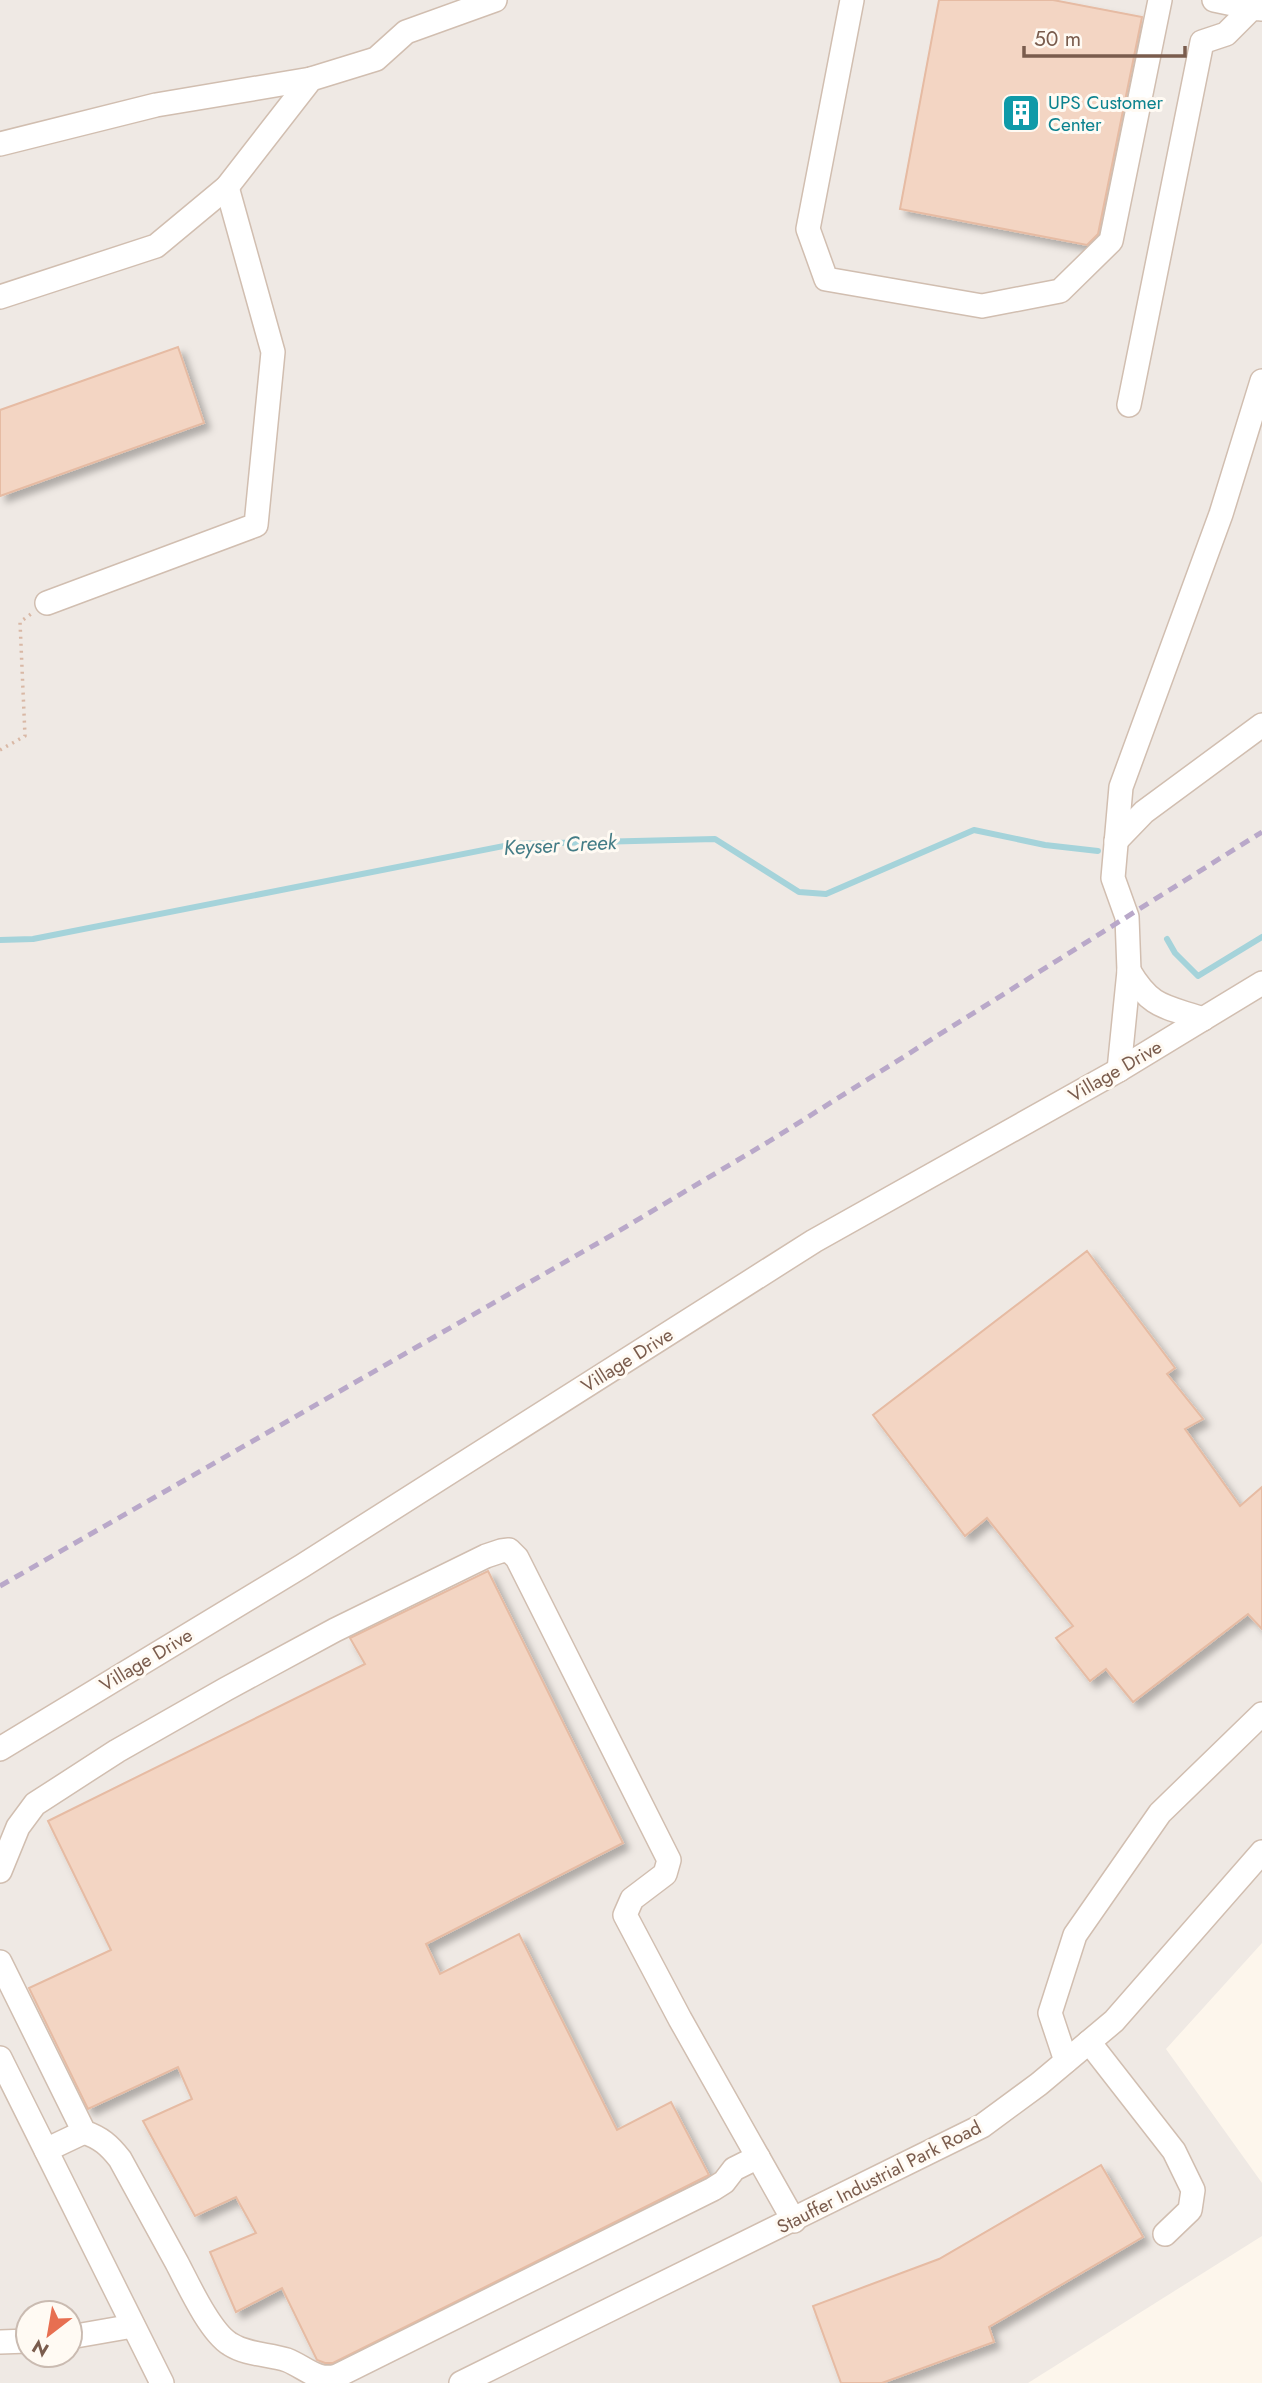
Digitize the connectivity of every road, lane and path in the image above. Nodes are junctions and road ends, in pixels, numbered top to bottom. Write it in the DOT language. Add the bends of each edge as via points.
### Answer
graph roads {
  1 [pos="495,0"];
  2 [pos="852,0"];
  3 [pos="1160,0"];
  4 [pos="1214,0"];
  5 [pos="1257,9"];
  6 [pos="311,79"];
  7 [pos="0,144"];
  8 [pos="227,187"];
  9 [pos="0,297"];
  10 [pos="1262,381"];
  11 [pos="1129,405"];
  12 [pos="47,603"];
  13 [pos="1262,725"];
  14 [pos="0,750"];
  15 [pos="1116,841"];
  16 [pos="1129,971"];
  17 [pos="1262,983"];
  18 [pos="1203,1019"];
  19 [pos="1119,1070"];
  20 [pos="1262,1714"];
  21 [pos="0,1749"];
  22 [pos="1262,1852"];
  23 [pos="0,1871"];
  24 [pos="0,1962"];
  25 [pos="1089,2042"];
  26 [pos="0,2058"];
  27 [pos="1066,2061"];
  28 [pos="84,2132"];
  29 [pos="46,2150"];
  30 [pos="758,2157"];
  31 [pos="794,2221"];
  32 [pos="1165,2235"];
  33 [pos="133,2326"];
  34 [pos="84,2335"];
  35 [pos="162,2383"];
  36 [pos="461,2383"];
  1 -- 6 [label="street" via="406,32 376,59"];
  2 -- 3 [label="street" via="808,229 826,279 982,306 1060,291 1111,241"];
  4 -- 5 [label="street"];
  5 -- 11 [label="street" via="1226,34 1202,42"];
  6 -- 7 [label="street" via="156,105"];
  6 -- 8 [label="street"];
  8 -- 9 [label="street" via="156,246"];
  8 -- 12 [label="street" via="273,352 256,525"];
  10 -- 15 [label="street" via="1221,514 1121,787"];
  12 -- 14 [label="path" via="20,622 25,736"];
  13 -- 15 [label="street" via="1144,812"];
  15 -- 16 [label="street" via="1113,878 1127,917"];
  16 -- 18 [label="street" via="1142,993 1157,1004"];
  16 -- 19 [label="street"];
  17 -- 18 [label="street, Village Drive"];
  18 -- 19 [label="street, Village Drive"];
  19 -- 21 [label="street, Village Drive" via="814,1241 302,1566"];
  20 -- 27 [label="street" via="1160,1813 1075,1935 1050,2013"];
  22 -- 25 [label="street, Stauffer Industrial Park Road" via="1114,2021"];
  23 -- 30 [label="street" via="18,1827 35,1804 117,1751 335,1630 486,1556 509,1550 669,1860 665,1874 632,1899 625,1915"];
  24 -- 28 [label="street"];
  25 -- 27 [label="street, Stauffer Industrial Park Road"];
  25 -- 32 [label="street" via="1174,2151 1193,2190 1190,2210"];
  26 -- 29 [label="street"];
  27 -- 31 [label="street, Stauffer Industrial Park Road" via="982,2126"];
  28 -- 29 [label="street"];
  28 -- 30 [label="street" via="99,2137 120,2158 194,2297 227,2342 287,2360 328,2379 713,2189 734,2169"];
  29 -- 33 [label="street"];
  30 -- 31 [label="street"];
  31 -- 36 [label="street, Stauffer Industrial Park Road"];
  33 -- 34 [label="street"];
  33 -- 35 [label="street"];
}
